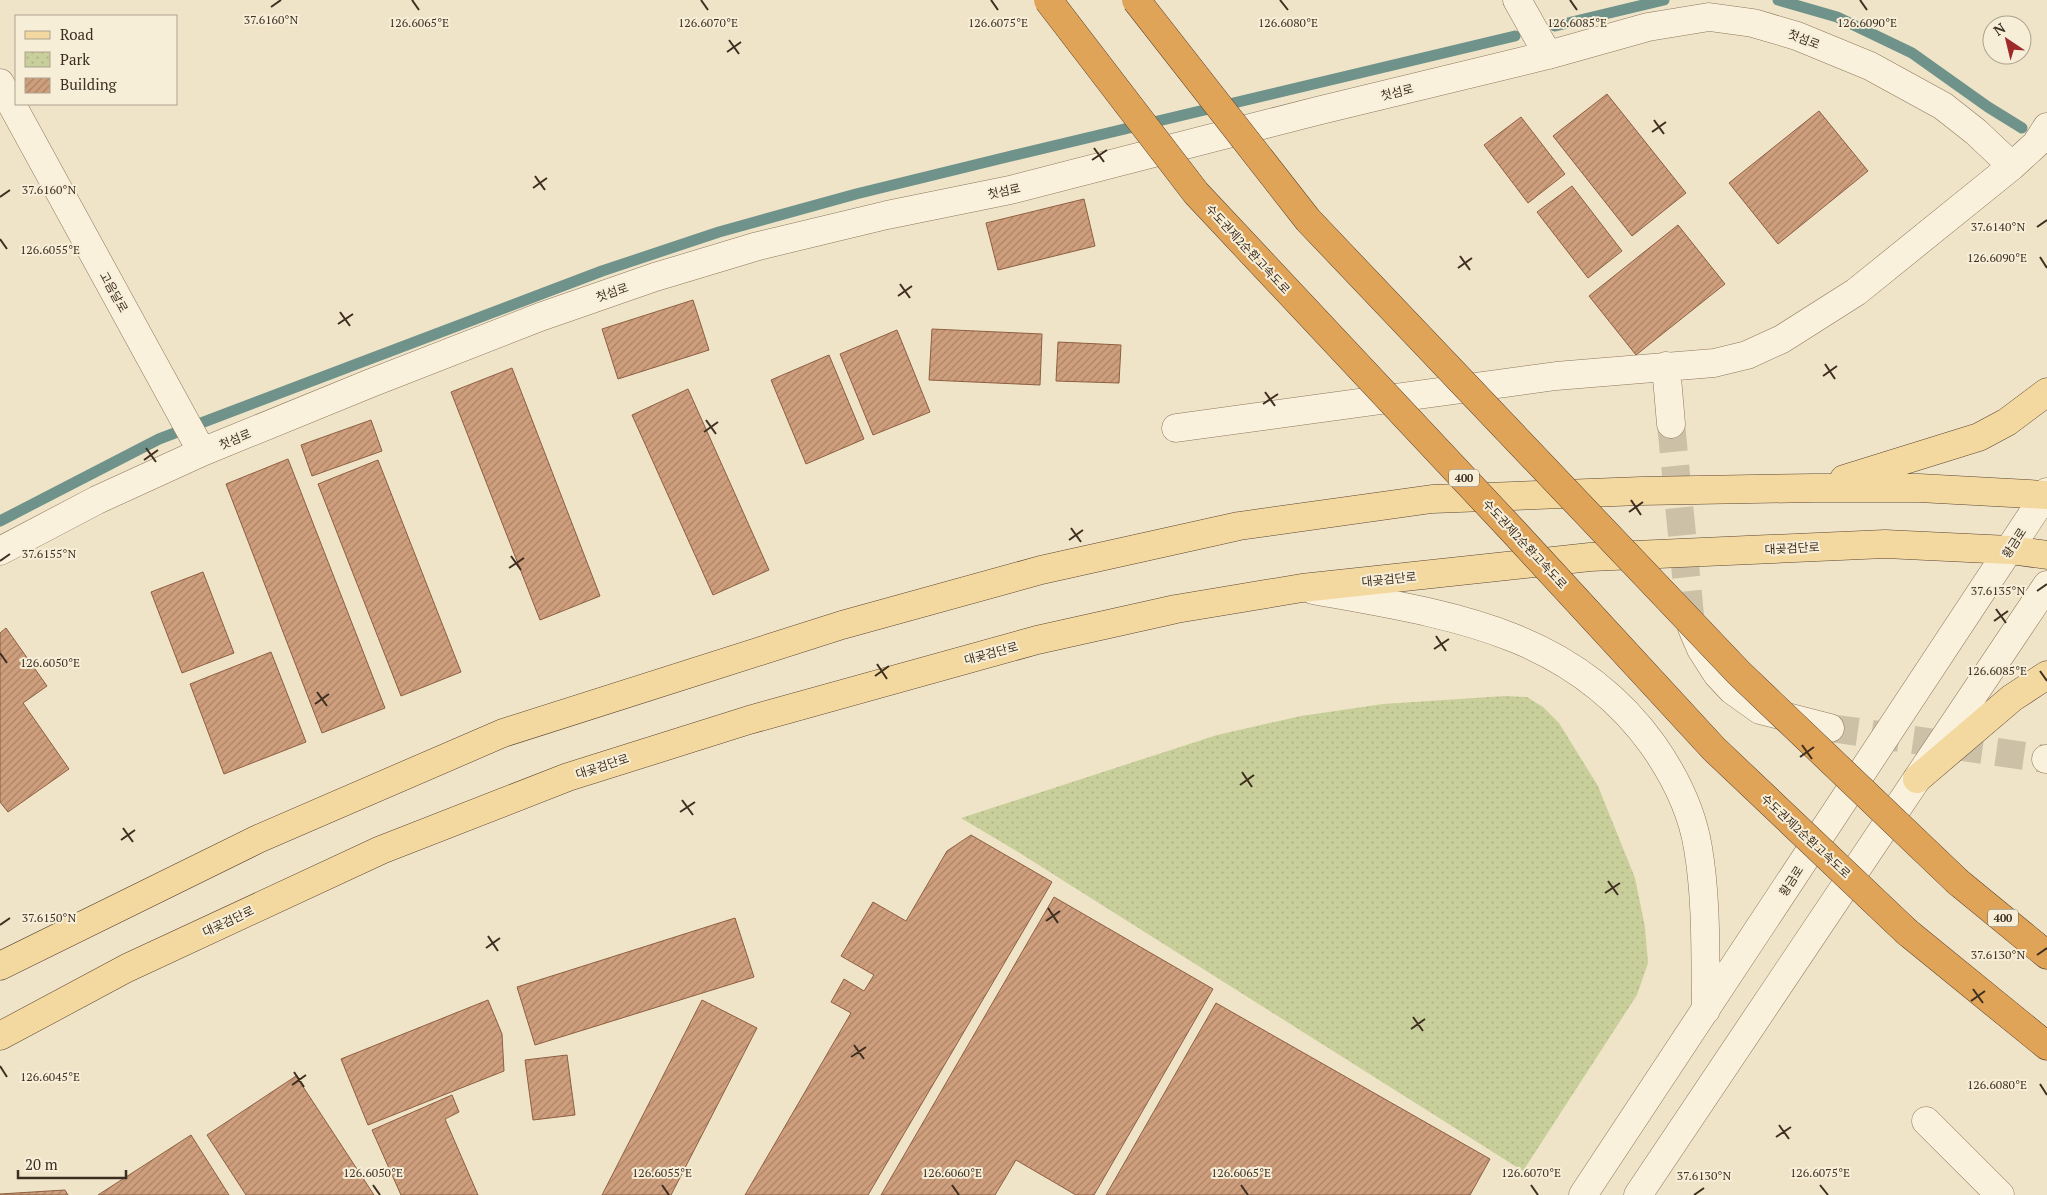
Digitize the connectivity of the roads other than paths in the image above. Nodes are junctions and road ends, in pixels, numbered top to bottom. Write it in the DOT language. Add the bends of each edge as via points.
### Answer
graph roads {
  1 [pos="1048,0"];
  2 [pos="1136,0"];
  3 [pos="1518,0"];
  4 [pos="1548,55"];
  5 [pos="0,83"];
  6 [pos="2047,127"];
  7 [pos="2012,166"];
  8 [pos="1666,366"];
  9 [pos="2047,392"];
  10 [pos="1671,424"];
  11 [pos="1176,428"];
  12 [pos="202,452"];
  13 [pos="1814,488"];
  14 [pos="2046,494"];
  15 [pos="2010,550"];
  16 [pos="0,551"];
  17 [pos="2047,555"];
  18 [pos="2047,585"];
  19 [pos="1302,588"];
  20 [pos="1691,625"];
  21 [pos="2047,675"];
  22 [pos="1830,728"];
  23 [pos="1918,779"];
  24 [pos="2047,955"];
  25 [pos="0,966"];
  26 [pos="1706,1010"];
  27 [pos="0,1036"];
  28 [pos="2047,1046"];
  29 [pos="1926,1121"];
  30 [pos="1583,1195"];
  31 [pos="1638,1195"];
  32 [pos="2000,1195"];
  1 -- 28 [label="highway, 수도권제2순환고속도로 / 400, bridge" via="1196,193 1714,749 1907,932"];
  2 -- 24 [label="highway, 400, bridge" via="1308,220 1739,673 1958,882"];
  3 -- 4 [label="street"];
  4 -- 7 [label="street, 첫섬로" via="1648,27 1700,18 1753,23 1797,36 1870,66 1943,106"];
  4 -- 12 [label="street, 첫섬로" via="1010,190 758,246 540,317"];
  5 -- 12 [label="street, 고음달로"];
  6 -- 7 [label="street" via="2036,144"];
  7 -- 8 [label="street" via="1856,292 1782,339 1747,355 1714,363"];
  8 -- 10 [label="street"];
  8 -- 11 [label="street" via="1556,376"];
  9 -- 13 [label="main road" via="2007,422 1979,437"];
  12 -- 16 [label="street, 첫섬로" via="97,500"];
  13 -- 14 [label="main road" via="1919,488"];
  13 -- 25 [label="main road" via="1432,499 1239,526 1041,570 842,625 503,733 258,839"];
  14 -- 15 [label="street, 황금로"];
  15 -- 17 [label="main road, 대곶검단로"];
  15 -- 19 [label="main road, 대곶검단로" via="1885,544 1590,557"];
  15 -- 26 [label="street, 황금로"];
  18 -- 23 [label="street"];
  19 -- 26 [label="street" via="1424,610 1476,623 1528,643 1565,663 1610,696 1638,724 1666,764 1684,799 1698,846 1704,897"];
  19 -- 27 [label="main road, 대곶검단로" via="1176,609 1037,640 749,720 568,777 381,850 127,968"];
  20 -- 22 [label="street" via="1701,649 1732,690 1760,710"];
  21 -- 23 [label="main road" via="2012,698"];
  23 -- 31 [label="street"];
  26 -- 30 [label="street, 황금로"];
  29 -- 32 [label="street"];
}
